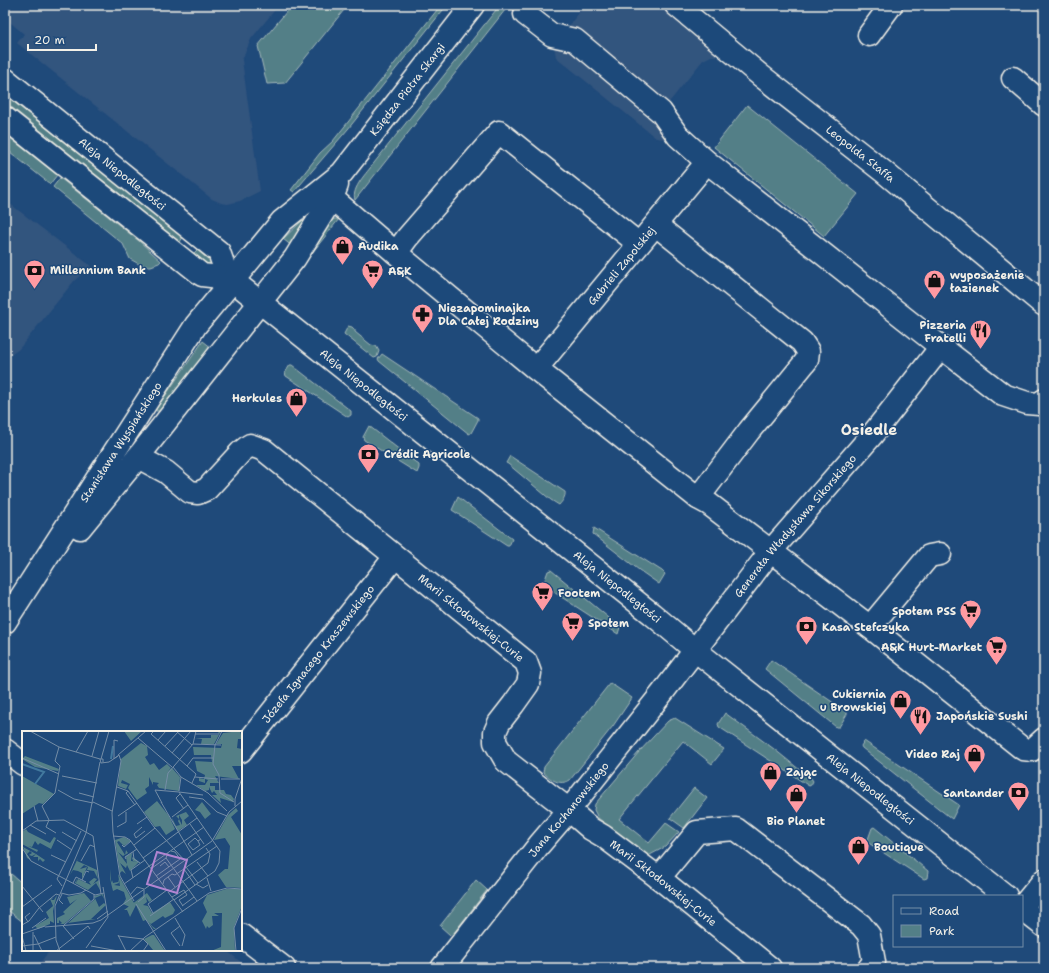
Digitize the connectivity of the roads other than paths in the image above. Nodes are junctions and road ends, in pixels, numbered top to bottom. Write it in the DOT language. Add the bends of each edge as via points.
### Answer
graph roads {
  1 [pos="473,5"];
  2 [pos="676,5"];
  3 [pos="891,5"];
  4 [pos="525,14"];
  5 [pos="869,35"];
  6 [pos="1013,78"];
  7 [pos="5,79"];
  8 [pos="1044,105"];
  9 [pos="5,118"];
  10 [pos="707,162"];
  11 [pos="342,173"];
  12 [pos="332,198"];
  13 [pos="656,225"];
  14 [pos="639,244"];
  15 [pos="396,253"];
  16 [pos="230,279"];
  17 [pos="260,303"];
  18 [pos="1044,304"];
  19 [pos="941,347"];
  20 [pos="536,369"];
  21 [pos="1044,400"];
  22 [pos="138,457"];
  23 [pos="698,498"];
  24 [pos="770,552"];
  25 [pos="940,554"];
  26 [pos="395,557"];
  27 [pos="10,615"];
  28 [pos="870,627"];
  29 [pos="695,650"];
  30 [pos="1044,739"];
  31 [pos="5,750"];
  32 [pos="242,750"];
  33 [pos="22,763"];
  34 [pos="569,810"];
  35 [pos="659,878"];
  36 [pos="1044,880"];
  37 [pos="1005,895"];
  38 [pos="1023,907"];
  39 [pos="1023,909"];
  40 [pos="1044,926"];
  41 [pos="242,936"];
  42 [pos="755,964"];
  43 [pos="284,968"];
  44 [pos="442,968"];
  45 [pos="870,968"];
  1 -- 11 [label="street, Księdza Piotra Skargi"];
  2 -- 18 [label="street, Leopolda Staffa"];
  3 -- 5 [label="street"];
  4 -- 10 [label="street" via="552,35 575,40 661,112 678,136"];
  6 -- 8 [label="street"];
  7 -- 16 [label="street, Aleja Niepodległości" via="219,252"];
  9 -- 16 [label="street" via="202,275"];
  10 -- 13 [label="street, Gabrieli Zapolskiej"];
  10 -- 19 [label="street"];
  11 -- 12 [label="street, Księdza Piotra Skargi"];
  11 -- 16 [label="street, Księdza Piotra Skargi" via="282,221"];
  12 -- 15 [label="street"];
  12 -- 17 [label="street, Księdza Piotra Skargi" via="295,258"];
  13 -- 14 [label="street, Gabrieli Zapolskiej"];
  13 -- 23 [label="street" via="802,342 808,351 806,360"];
  14 -- 15 [label="street" via="499,132"];
  14 -- 20 [label="street, Gabrieli Zapolskiej"];
  15 -- 20 [label="street"];
  16 -- 17 [label="street, Aleja Niepodległości"];
  16 -- 27 [label="street, Stanisława Wyspiańskiego" via="196,325"];
  17 -- 22 [label="street, Stanisława Wyspiańskiego"];
  17 -- 29 [label="street, Aleja Niepodległości"];
  19 -- 21 [label="street" via="1003,395 1028,403 1039,404"];
  19 -- 24 [label="street, Generała Władysława Sikorskiego" via="872,435"];
  20 -- 23 [label="street"];
  22 -- 26 [label="street, Marii Skłodowskiej-Curie" via="166,472 190,492 198,493 207,490 250,445 264,450"];
  22 -- 27 [label="street, Stanisława Wyspiańskiego"];
  23 -- 24 [label="street"];
  24 -- 28 [label="street"];
  24 -- 29 [label="street, Generała Władysława Sikorskiego"];
  25 -- 28 [label="street" via="929,556"];
  26 -- 32 [label="street, Józefa Ignacego Kraszewskiego"];
  26 -- 34 [label="street, Marii Skłodowskiej-Curie" via="526,662 530,673 528,684 499,723 495,732 495,742 506,761"];
  28 -- 30 [label="street" via="1023,749 1032,750"];
  29 -- 34 [label="street, Jana Kochanowskiego"];
  29 -- 37 [label="street, Aleja Niepodległości"];
  31 -- 33 [label="street"];
  34 -- 35 [label="street, Marii Skłodowskiej-Curie" via="590,829"];
  34 -- 44 [label="street, Jana Kochanowskiego"];
  35 -- 42 [label="street, Marii Skłodowskiej-Curie"];
  35 -- 45 [label="street" via="697,832 736,829 861,925 869,935 874,962"];
  36 -- 38 [label="street"];
  39 -- 40 [label="street"];
  41 -- 43 [label="street"];
}
